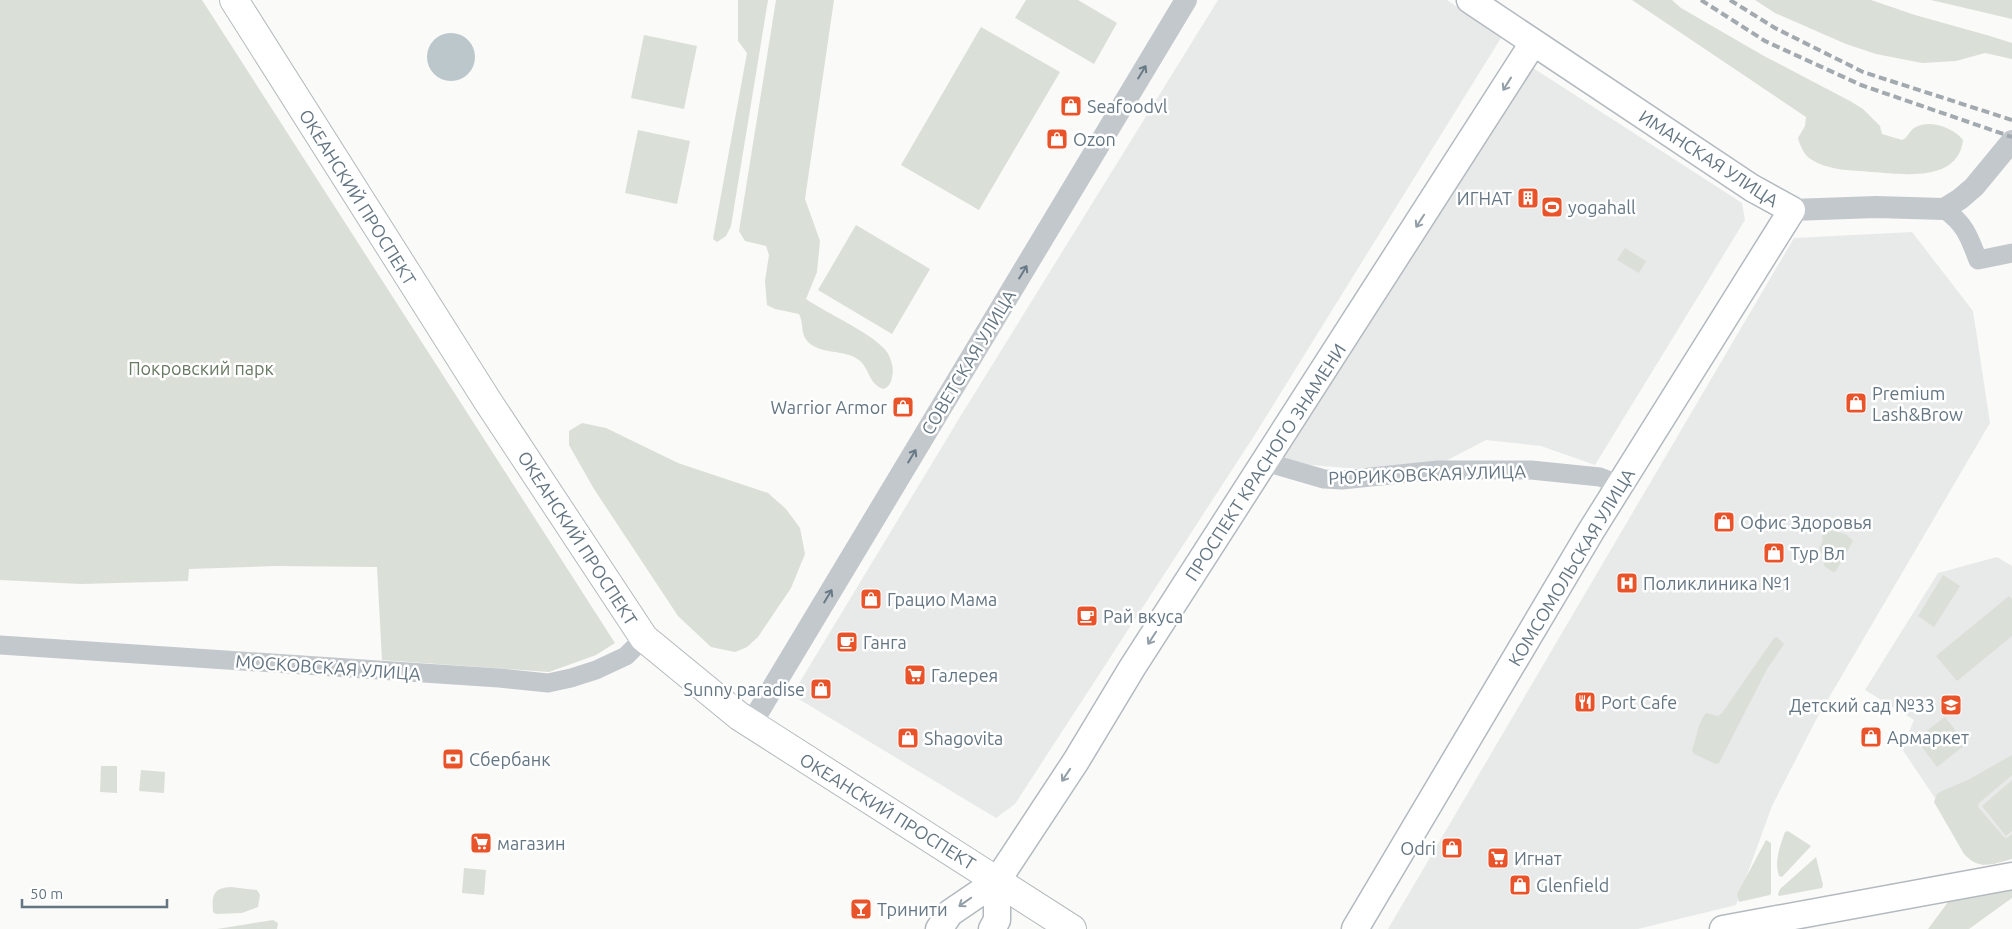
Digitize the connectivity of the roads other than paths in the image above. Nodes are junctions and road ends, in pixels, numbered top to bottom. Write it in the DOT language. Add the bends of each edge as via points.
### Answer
graph roads {
  1 [pos="234,0"];
  2 [pos="1186,0"];
  3 [pos="1470,0"];
  4 [pos="1533,43"];
  5 [pos="2012,141"];
  6 [pos="1944,209"];
  7 [pos="1792,210"];
  8 [pos="2012,253"];
  9 [pos="1265,462"];
  10 [pos="1620,485"];
  11 [pos="644,638"];
  12 [pos="0,646"];
  13 [pos="751,724"];
  14 [pos="2012,876"];
  15 [pos="997,880"];
  16 [pos="939,929"];
  17 [pos="992,929"];
  18 [pos="1072,929"];
  19 [pos="1355,929"];
  20 [pos="1723,929"];
  1 -- 11 [label="main road, ОКЕАНСКИЙ ПРОСПЕКТ" via="487,400"];
  13 -- 2 [label="street, СОВЕТСКАЯ УЛИЦА, one-way"];
  3 -- 4 [label="main road, ИМАНСКАЯ УЛИЦА"];
  4 -- 7 [label="main road, ИМАНСКАЯ УЛИЦА" via="1752,188"];
  4 -- 9 [label="main road, ПРОСПЕКТ КРАСНОГО ЗНАМЕНИ, one-way"];
  5 -- 6 [label="street" via="1974,187"];
  6 -- 7 [label="street, ИМАНСКАЯ УЛИЦА"];
  6 -- 8 [label="street" via="1967,230 1978,260"];
  7 -- 10 [label="main road, КОМСОМОЛЬСКАЯ УЛИЦА"];
  9 -- 10 [label="street, РЮРИКОВСКАЯ УЛИЦА" via="1324,479 1438,470 1531,470 1600,477"];
  9 -- 15 [label="main road, ПРОСПЕКТ КРАСНОГО ЗНАМЕНИ, one-way"];
  10 -- 19 [label="main road, КОМСОМОЛЬСКАЯ УЛИЦА"];
  11 -- 12 [label="street, МОСКОВСКАЯ УЛИЦА" via="626,656 596,670 548,683"];
  11 -- 13 [label="main road, ОКЕАНСКИЙ ПРОСПЕКТ"];
  13 -- 15 [label="main road, ОКЕАНСКИЙ ПРОСПЕКТ"];
  14 -- 20 [label="main road"];
  15 -- 16 [label="main road, ПРОСПЕКТ КРАСНОГО ЗНАМЕНИ, one-way" via="950,913"];
  15 -- 17 [label="main road" via="997,920"];
  15 -- 18 [label="main road, ОКЕАНСКИЙ ПРОСПЕКТ"];
}
